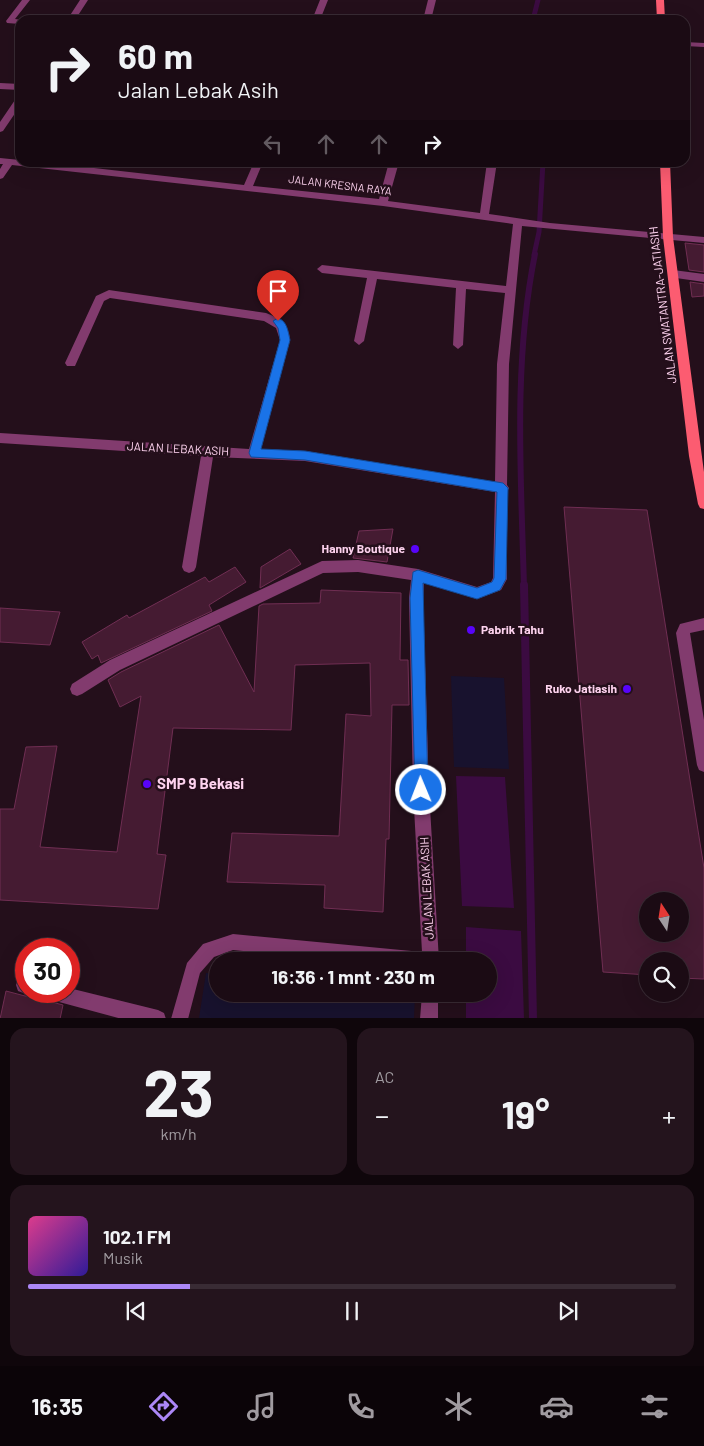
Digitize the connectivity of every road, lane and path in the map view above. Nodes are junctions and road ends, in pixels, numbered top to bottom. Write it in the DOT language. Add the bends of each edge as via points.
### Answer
graph roads {
  1 [pos="26,0"];
  2 [pos="84,0"];
  3 [pos="324,0"];
  4 [pos="432,0"];
  5 [pos="660,0"];
  6 [pos="74,15"];
  7 [pos="318,15"];
  8 [pos="429,15"];
  9 [pos="661,15"];
  10 [pos="15,22"];
  11 [pos="690,45"];
  12 [pos="704,46"];
  13 [pos="0,86"];
  14 [pos="15,87"];
  15 [pos="15,106"];
  16 [pos="0,129"];
  17 [pos="4,161"];
  18 [pos="60,167"];
  19 [pos="257,167"];
  20 [pos="393,167"];
  21 [pos="491,167"];
  22 [pos="665,167"];
  23 [pos="0,176"];
  24 [pos="248,187"];
  25 [pos="383,203"];
  26 [pos="484,216"];
  27 [pos="522,222"];
  28 [pos="668,237"];
  29 [pos="704,240"];
  30 [pos="322,270"];
  31 [pos="673,274"];
  32 [pos="373,275"];
  33 [pos="704,278"];
  34 [pos="461,286"];
  35 [pos="510,290"];
  36 [pos="359,341"];
  37 [pos="458,346"];
  38 [pos="71,363"];
  39 [pos="0,438"];
  40 [pos="208,452"];
  41 [pos="254,453"];
  42 [pos="700,456"];
  43 [pos="701,473"];
  44 [pos="503,488"];
  45 [pos="704,504"];
  46 [pos="189,567"];
  47 [pos="418,576"];
  48 [pos="704,624"];
  49 [pos="77,689"];
  50 [pos="704,765"];
  51 [pos="335,952"];
  52 [pos="430,952"];
  53 [pos="80,999"];
  54 [pos="430,1002"];
  55 [pos="158,1018"];
  56 [pos="179,1018"];
  57 [pos="429,1018"];
  1 -- 10 [label="street" via="10,21"];
  2 -- 6 [label="street"];
  3 -- 7 [label="street"];
  4 -- 8 [label="street"];
  5 -- 9 [label="main road"];
  11 -- 12 [label="street"];
  13 -- 14 [label="street"];
  15 -- 16 [label="street"];
  17 -- 23 [label="street"];
  18 -- 24 [label="street, JALAN KRESNA RAYA"];
  19 -- 24 [label="street"];
  20 -- 25 [label="street"];
  21 -- 26 [label="street"];
  22 -- 28 [label="main road, JALAN SWATANTRA-JATIASIH"];
  24 -- 25 [label="street, JALAN KRESNA RAYA"];
  25 -- 26 [label="street, JALAN KRESNA RAYA"];
  26 -- 27 [label="street, JALAN KRESNA RAYA"];
  27 -- 28 [label="street, JALAN KRESNA RAYA"];
  27 -- 35 [label="street"];
  28 -- 29 [label="street, JALAN KRESNA RAYA"];
  28 -- 31 [label="main road, JALAN SWATANTRA-JATIASIH"];
  30 -- 32 [label="street"];
  31 -- 33 [label="street"];
  31 -- 42 [label="main road, JALAN SWATANTRA-JATIASIH"];
  32 -- 34 [label="street"];
  32 -- 36 [label="street"];
  34 -- 35 [label="street"];
  34 -- 37 [label="street"];
  35 -- 44 [label="street" via="503,364"];
  38 -- 41 [label="street" via="100,298 109,294 278,321 285,340"];
  39 -- 40 [label="street, JALAN LEBAK ASIH"];
  40 -- 41 [label="street, JALAN LEBAK ASIH"];
  40 -- 46 [label="street"];
  41 -- 44 [label="street, JALAN LEBAK ASIH" via="305,456"];
  42 -- 43 [label="main road, JALAN SWATANTRA-JATIASIH"];
  43 -- 45 [label="main road, JALAN SWATANTRA-JATIASIH"];
  44 -- 47 [label="street" via="500,579 496,586 477,593"];
  47 -- 49 [label="street" via="348,565 322,567 115,665"];
  47 -- 52 [label="street, JALAN LEBAK ASIH" via="421,790"];
  48 -- 50 [label="street" via="688,626 683,633"];
  51 -- 56 [label="street" via="234,942 209,950 193,969"];
  53 -- 55 [label="street"];
  54 -- 57 [label="street"];
}
